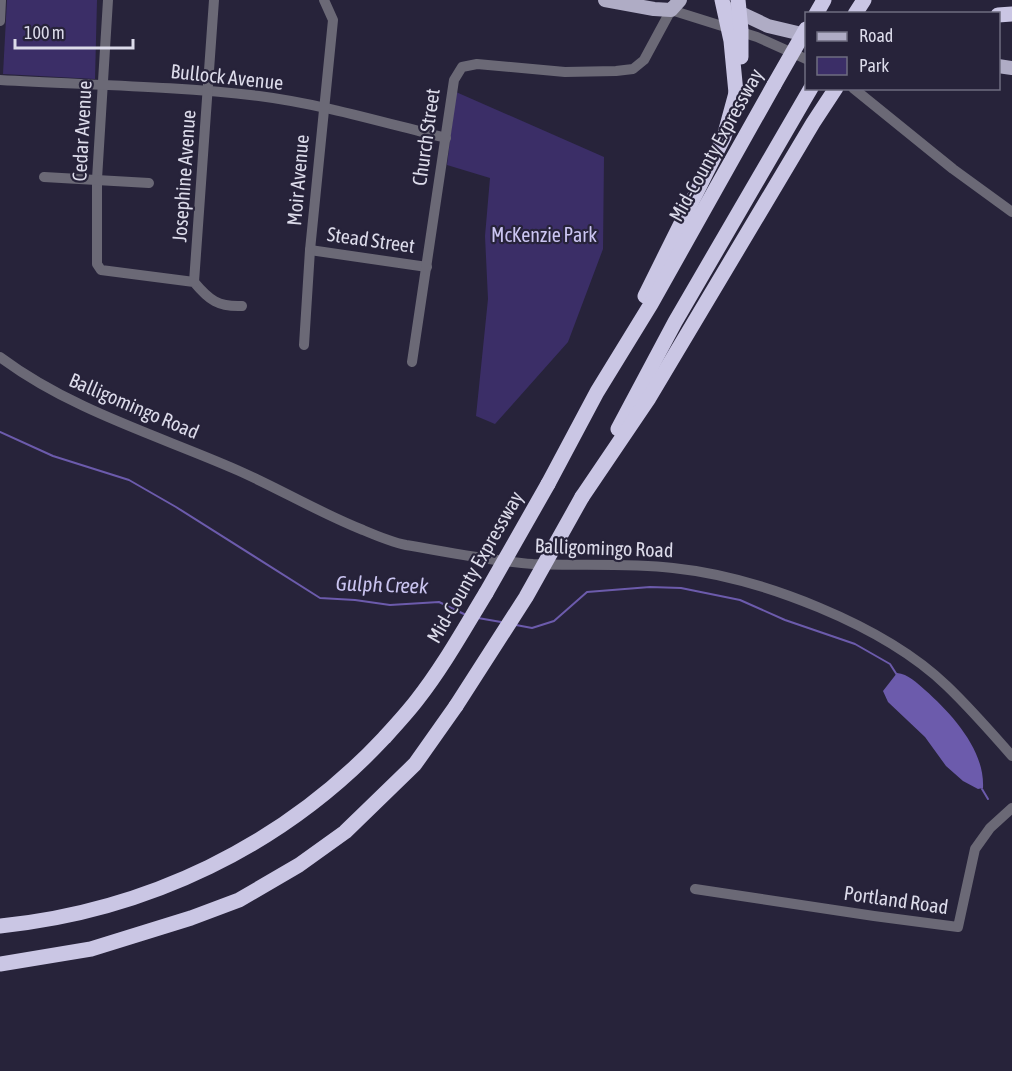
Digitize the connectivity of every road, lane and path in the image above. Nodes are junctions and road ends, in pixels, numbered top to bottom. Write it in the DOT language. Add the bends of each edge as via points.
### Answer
graph roads {
  1 [pos="1,0"];
  2 [pos="108,0"];
  3 [pos="214,0"];
  4 [pos="324,0"];
  5 [pos="605,0"];
  6 [pos="717,0"];
  7 [pos="722,0"];
  8 [pos="738,0"];
  9 [pos="676,5"];
  10 [pos="0,21"];
  11 [pos="805,32"];
  12 [pos="805,35"];
  13 [pos="805,58"];
  14 [pos="0,80"];
  15 [pos="103,86"];
  16 [pos="835,90"];
  17 [pos="855,90"];
  18 [pos="209,92"];
  19 [pos="736,93"];
  20 [pos="808,95"];
  21 [pos="322,108"];
  22 [pos="446,138"];
  23 [pos="44,177"];
  24 [pos="97,179"];
  25 [pos="149,183"];
  26 [pos="1012,212"];
  27 [pos="310,250"];
  28 [pos="427,267"];
  29 [pos="194,282"];
  30 [pos="242,306"];
  31 [pos="304,345"];
  32 [pos="0,357"];
  33 [pos="412,362"];
  34 [pos="597,392"];
  35 [pos="582,498"];
  36 [pos="1012,756"];
  37 [pos="1012,808"];
  38 [pos="695,889"];
  39 [pos="0,926"];
  40 [pos="0,964"];
  1 -- 10 [label="street"];
  2 -- 15 [label="street, Cedar Avenue"];
  3 -- 18 [label="street, Josephine Avenue"];
  4 -- 21 [label="street, Moir Avenue" via="333,20"];
  5 -- 9 [label="main road" via="654,9"];
  6 -- 12 [label="main road" via="768,26"];
  7 -- 19 [label="highway, bridge"];
  8 -- 19 [label="highway, bridge" via="741,50"];
  9 -- 13 [label="street"];
  9 -- 22 [label="street, Church Street" via="644,60 633,69 565,72 477,64 462,67 454,80"];
  11 -- 34 [label="highway, Mid-County Expressway, bridge"];
  14 -- 15 [label="street, Bullock Avenue"];
  15 -- 18 [label="street, Bullock Avenue"];
  15 -- 24 [label="street, Cedar Avenue"];
  16 -- 35 [label="highway" via="650,398"];
  17 -- 26 [label="street"];
  18 -- 21 [label="street, Bullock Avenue" via="260,96"];
  18 -- 29 [label="street, Josephine Avenue"];
  19 -- 34 [label="highway" via="724,137"];
  20 -- 35 [label="highway" via="675,322"];
  21 -- 22 [label="street, Bullock Avenue"];
  21 -- 27 [label="street, Moir Avenue"];
  22 -- 28 [label="street, Church Street"];
  23 -- 24 [label="street"];
  24 -- 25 [label="street"];
  24 -- 29 [label="street, Cedar Avenue" via="97,264 101,270"];
  27 -- 28 [label="street, Stead Street"];
  27 -- 31 [label="street, Moir Avenue"];
  28 -- 33 [label="street, Church Street"];
  29 -- 30 [label="street" via="217,303"];
  32 -- 36 [label="street, Balligomingo Road" via="83,406 238,470 397,543 531,564 697,571 801,600 844,619 912,658 947,686"];
  34 -- 39 [label="highway, Mid-County Expressway, bridge" via="473,615 417,701 347,775 260,840 203,871 105,907"];
  35 -- 40 [label="highway, bridge" via="526,597 415,764 345,832 239,900 121,940 64,955"];
  37 -- 38 [label="street, Portland Road" via="975,849 958,927"];
}
